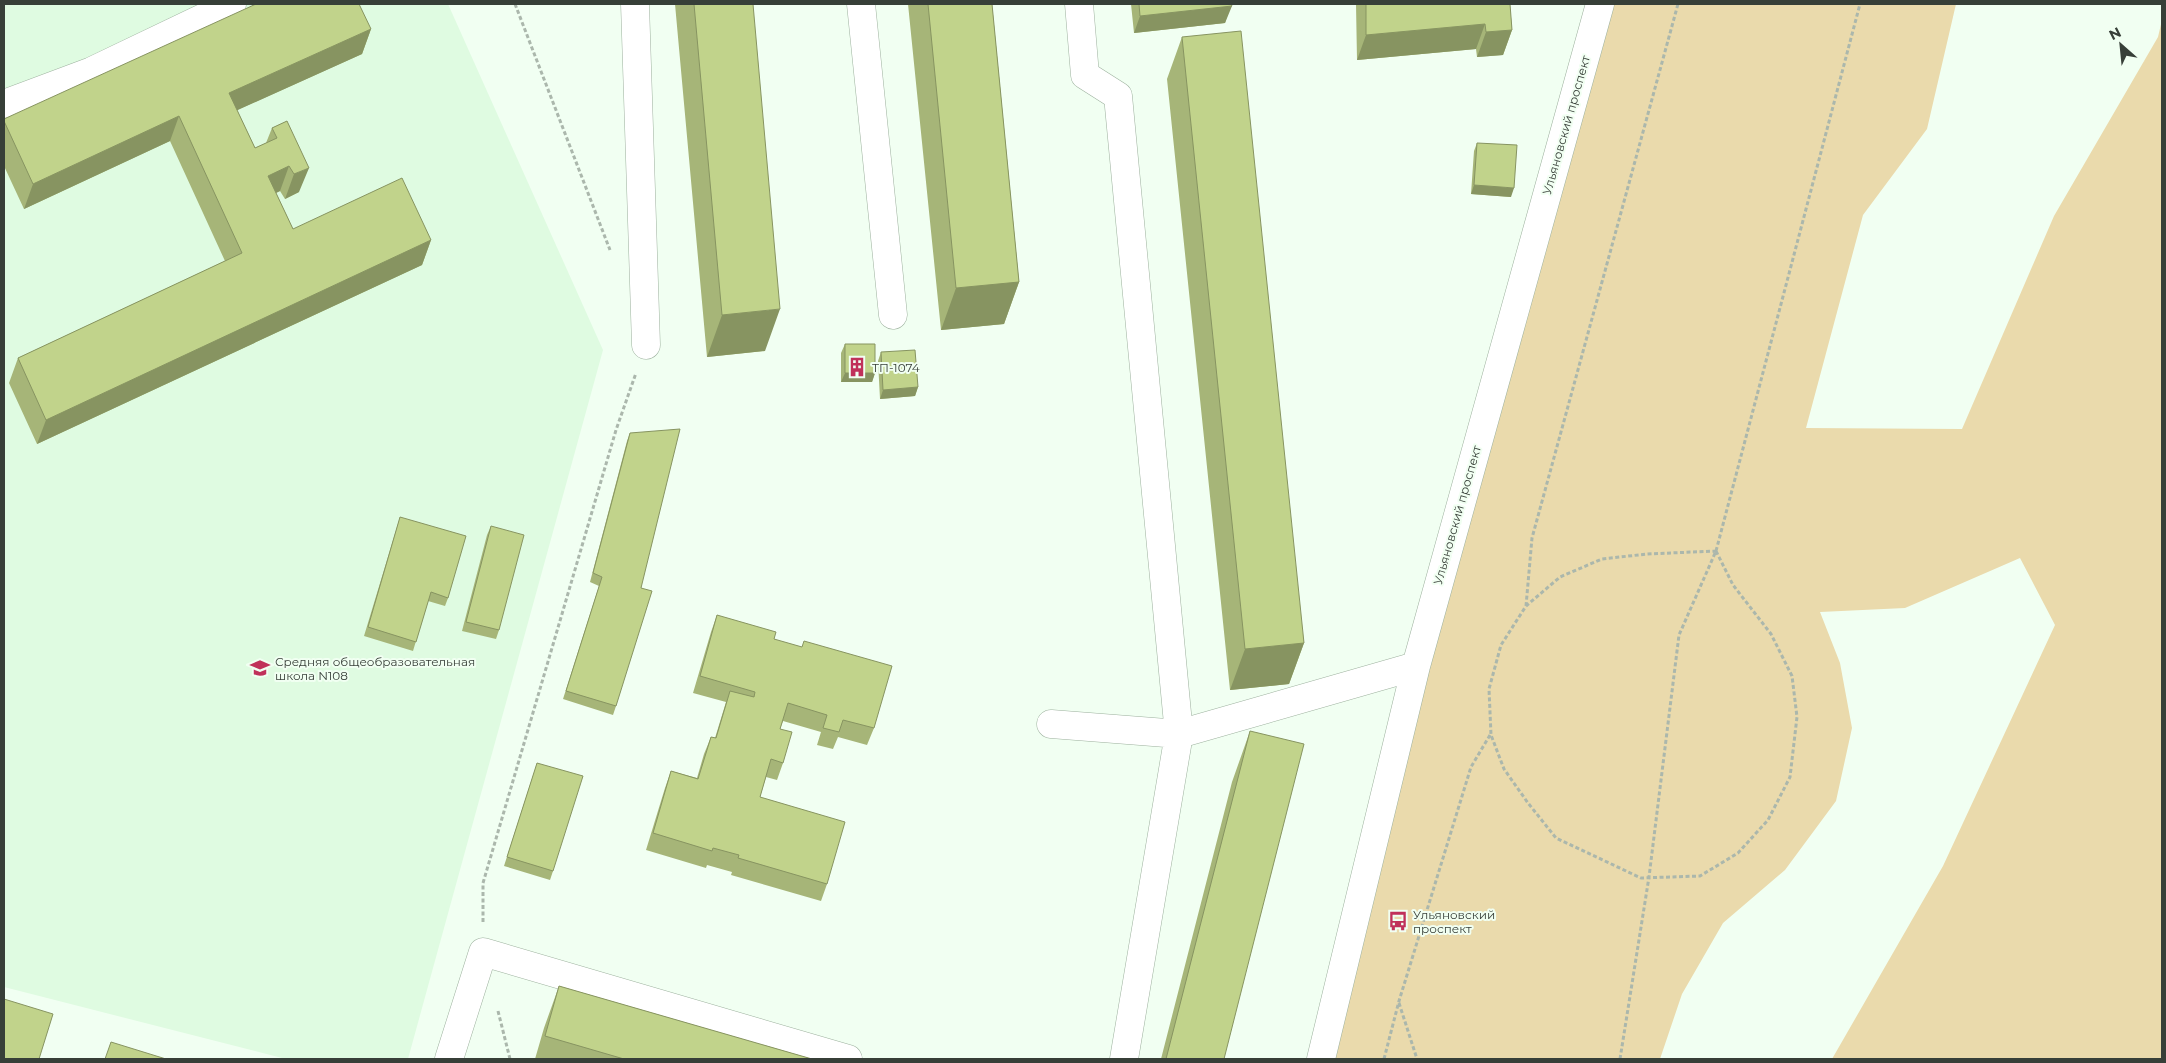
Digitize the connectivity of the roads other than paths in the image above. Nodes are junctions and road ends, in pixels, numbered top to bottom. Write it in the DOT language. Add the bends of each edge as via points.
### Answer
graph roads {
  1 [pos="232,4"];
  2 [pos="635,4"];
  3 [pos="861,4"];
  4 [pos="1079,4"];
  5 [pos="1600,4"];
  6 [pos="4,104"];
  7 [pos="893,315"];
  8 [pos="646,345"];
  9 [pos="1416,666"];
  10 [pos="1051,724"];
  11 [pos="1179,734"];
  12 [pos="449,1059"];
  13 [pos="848,1059"];
  14 [pos="1124,1059"];
  15 [pos="1321,1059"];
  1 -- 6 [label="street" via="92,71"];
  2 -- 8 [label="street"];
  3 -- 7 [label="street"];
  4 -- 11 [label="street" via="1085,75 1118,96"];
  5 -- 9 [label="street, Ульяновский проспект"];
  9 -- 11 [label="street"];
  9 -- 15 [label="street, Ульяновский проспект"];
  10 -- 11 [label="street"];
  11 -- 14 [label="street"];
  12 -- 13 [label="street" via="483,952"];
}
